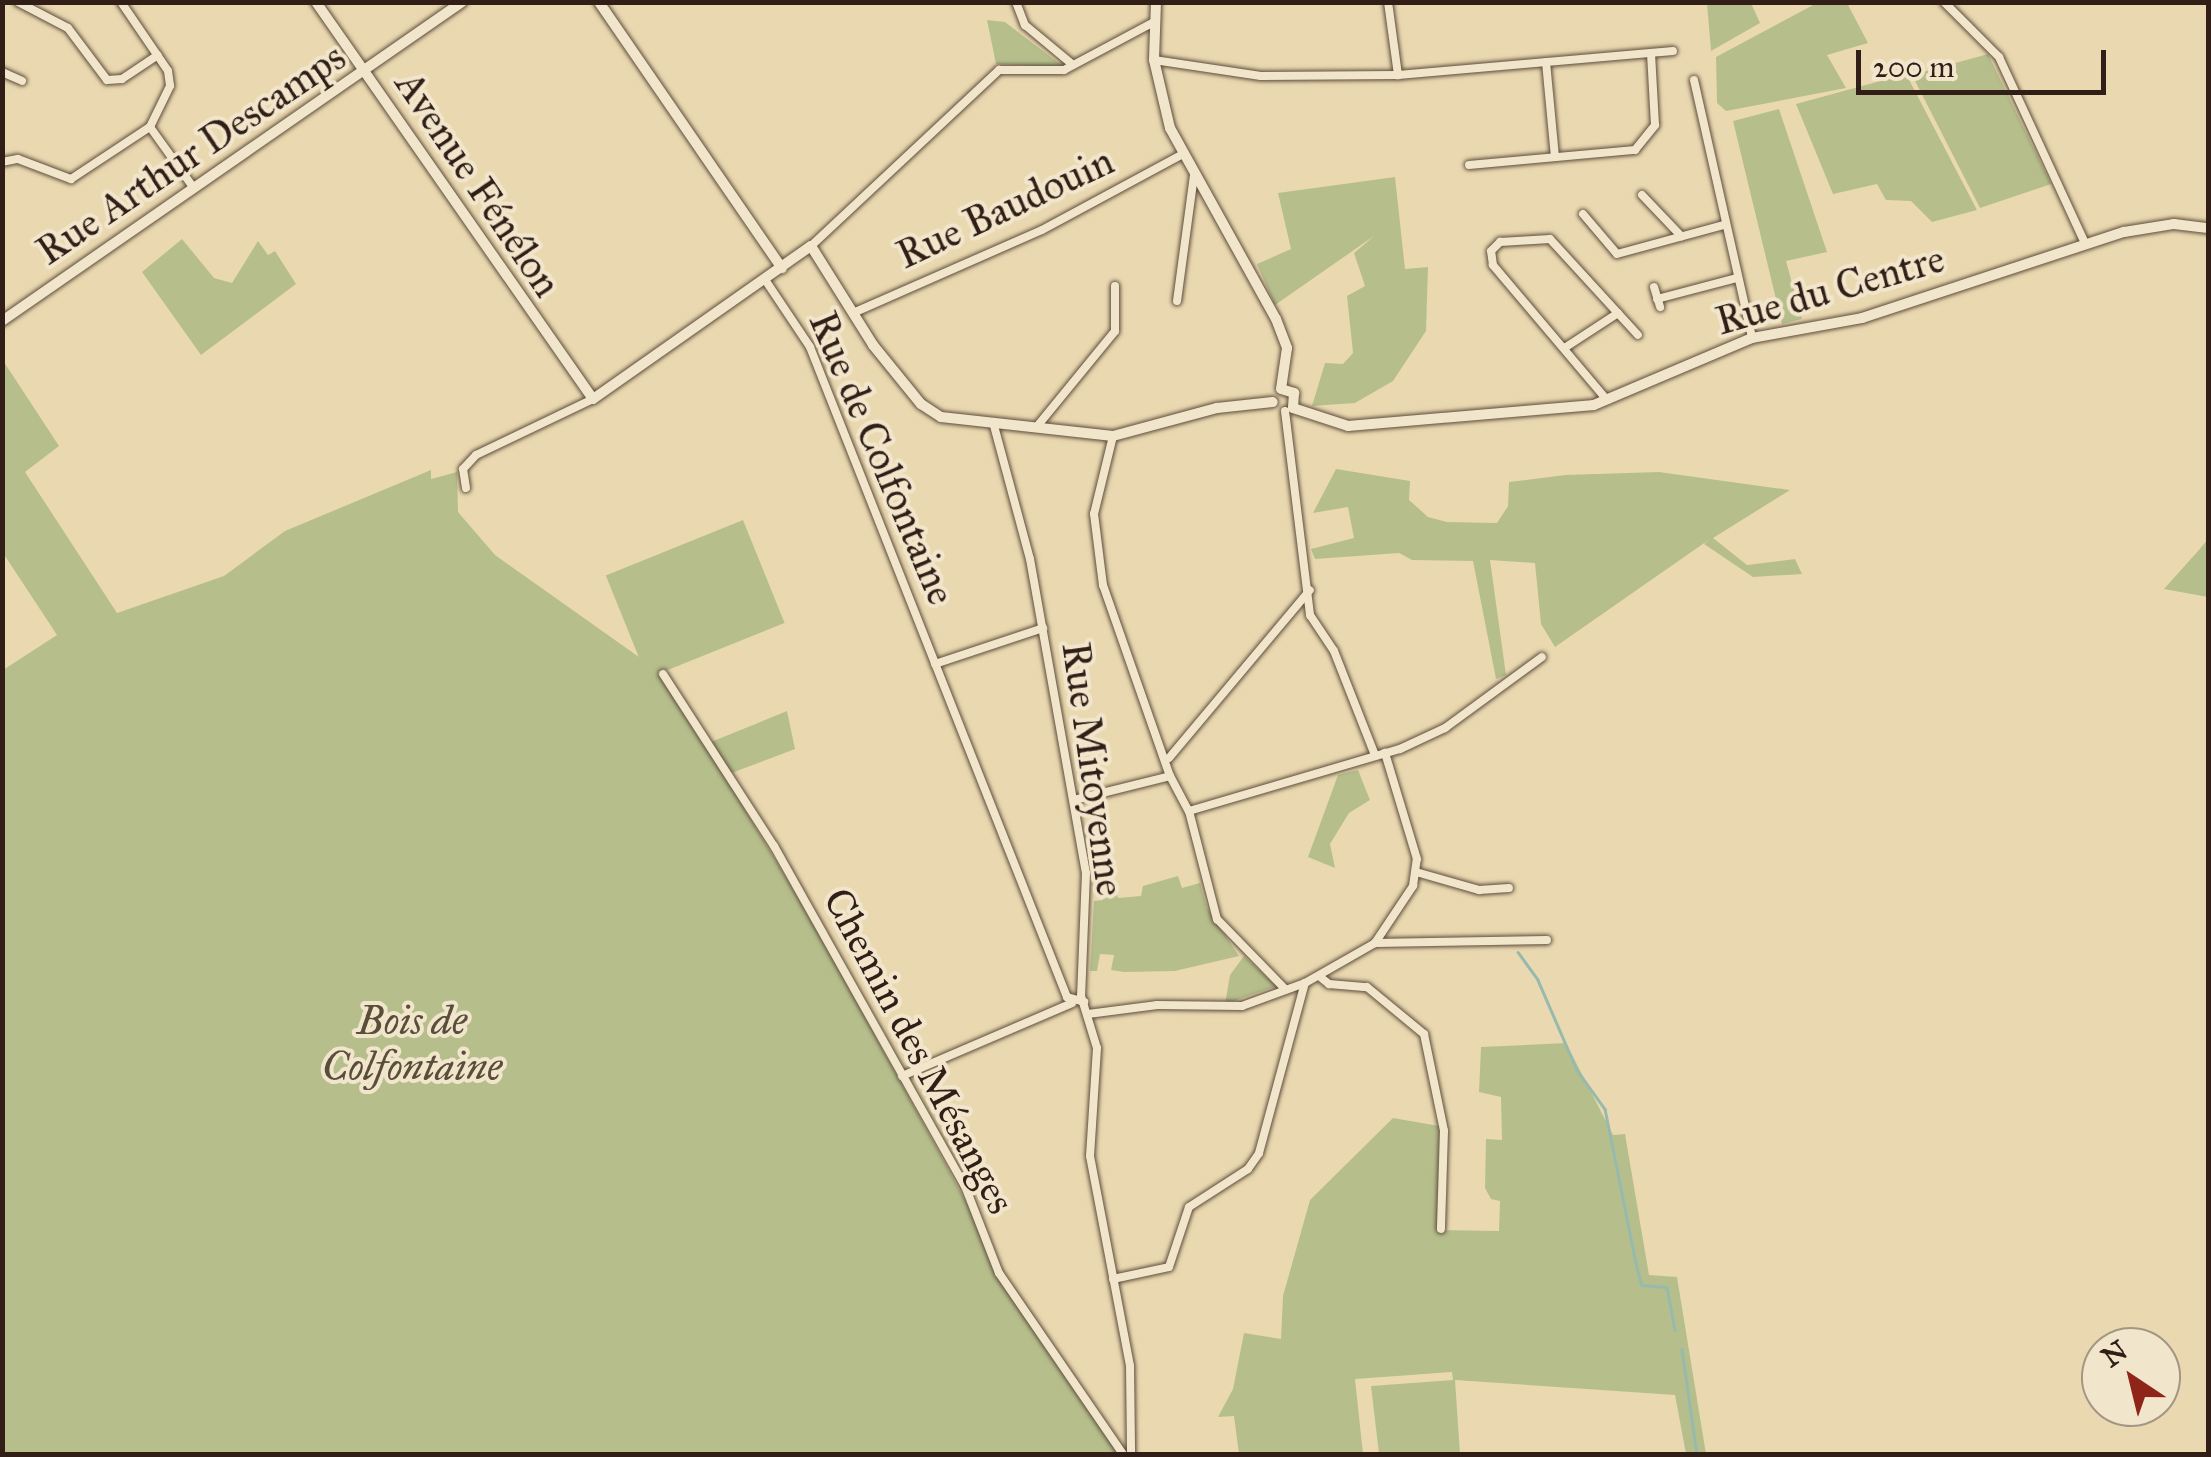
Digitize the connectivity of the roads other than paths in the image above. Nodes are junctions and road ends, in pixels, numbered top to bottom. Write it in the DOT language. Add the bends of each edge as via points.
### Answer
graph roads {
  1 [pos="18,2"];
  2 [pos="122,2"];
  3 [pos="316,2"];
  4 [pos="462,2"];
  5 [pos="600,2"];
  6 [pos="1016,2"];
  7 [pos="1156,2"];
  8 [pos="1388,2"];
  9 [pos="1944,2"];
  10 [pos="1154,22"];
  11 [pos="1674,52"];
  12 [pos="1651,53"];
  13 [pos="158,55"];
  14 [pos="1154,60"];
  15 [pos="1546,62"];
  16 [pos="1074,65"];
  17 [pos="2,72"];
  18 [pos="364,72"];
  19 [pos="1398,75"];
  20 [pos="1694,80"];
  21 [pos="22,81"];
  22 [pos="150,127"];
  23 [pos="1181,155"];
  24 [pos="1555,158"];
  25 [pos="2,162"];
  26 [pos="1469,165"];
  27 [pos="1194,176"];
  28 [pos="193,187"];
  29 [pos="1642,195"];
  30 [pos="1583,214"];
  31 [pos="1724,224"];
  32 [pos="2208,228"];
  33 [pos="1682,236"];
  34 [pos="2085,243"];
  35 [pos="810,246"];
  36 [pos="782,268"];
  37 [pos="1737,278"];
  38 [pos="766,280"];
  39 [pos="1115,286"];
  40 [pos="1654,287"];
  41 [pos="1177,301"];
  42 [pos="853,313"];
  43 [pos="1618,314"];
  44 [pos="2,320"];
  45 [pos="1638,335"];
  46 [pos="1752,338"];
  47 [pos="1566,347"];
  48 [pos="1281,389"];
  49 [pos="593,398"];
  50 [pos="1608,400"];
  51 [pos="1273,402"];
  52 [pos="1289,410"];
  53 [pos="993,420"];
  54 [pos="1038,424"];
  55 [pos="1113,436"];
  56 [pos="466,488"];
  57 [pos="1310,590"];
  58 [pos="1043,628"];
  59 [pos="1542,657"];
  60 [pos="936,664"];
  61 [pos="664,674"];
  62 [pos="1380,754"];
  63 [pos="1168,758"];
  64 [pos="1170,776"];
  65 [pos="1074,800"];
  66 [pos="1189,811"];
  67 [pos="1416,872"];
  68 [pos="1509,888"];
  69 [pos="1547,940"];
  70 [pos="1375,943"];
  71 [pos="1318,976"];
  72 [pos="1305,983"];
  73 [pos="1284,989"];
  74 [pos="1084,1002"];
  75 [pos="1072,1003"];
  76 [pos="1088,1014"];
  77 [pos="902,1076"];
  78 [pos="1441,1229"];
  79 [pos="1112,1279"];
  80 [pos="1123,1454"];
  81 [pos="1131,1454"];
  1 -- 13 [label="street" via="68,28 107,80 122,79"];
  2 -- 13 [label="street"];
  3 -- 18 [label="street, Avenue Fénélon"];
  4 -- 18 [label="street, Rue Arthur Descamps"];
  5 -- 36 [label="street"];
  6 -- 16 [label="street" via="1025,25"];
  7 -- 10 [label="street"];
  8 -- 19 [label="street"];
  9 -- 34 [label="street" via="1999,57"];
  10 -- 14 [label="street"];
  10 -- 16 [label="street"];
  11 -- 12 [label="street"];
  12 -- 15 [label="street"];
  12 -- 24 [label="street" via="1657,108 1645,140 1634,150"];
  13 -- 22 [label="street" via="171,81"];
  14 -- 19 [label="street" via="1261,76"];
  14 -- 23 [label="street"];
  15 -- 19 [label="street"];
  15 -- 24 [label="street"];
  16 -- 35 [label="street" via="1055,72 1000,70"];
  17 -- 21 [label="street"];
  18 -- 28 [label="street, Rue Arthur Descamps"];
  18 -- 49 [label="street, Avenue Fénélon"];
  20 -- 31 [label="street"];
  22 -- 25 [label="street" via="76,178 18,158"];
  22 -- 28 [label="street"];
  23 -- 27 [label="street"];
  23 -- 42 [label="street, Rue Baudouin" via="1042,230"];
  24 -- 26 [label="street"];
  27 -- 41 [label="street"];
  27 -- 48 [label="street" via="1216,204 1276,319 1287,348"];
  28 -- 44 [label="street, Rue Arthur Descamps"];
  29 -- 33 [label="street"];
  30 -- 33 [label="street" via="1617,254"];
  31 -- 33 [label="street"];
  31 -- 37 [label="street"];
  32 -- 34 [label="street, Rue du Centre" via="2154,226"];
  34 -- 46 [label="street, Rue du Centre" via="1862,318"];
  35 -- 36 [label="street"];
  35 -- 42 [label="street"];
  36 -- 38 [label="street"];
  37 -- 40 [label="street" via="1659,303"];
  37 -- 46 [label="street"];
  38 -- 49 [label="street"];
  38 -- 60 [label="street, Rue de Colfontaine" via="810,347"];
  39 -- 54 [label="street" via="1115,331"];
  42 -- 53 [label="street" via="925,408 946,419"];
  43 -- 45 [label="street"];
  43 -- 47 [label="street"];
  43 -- 47 [label="street" via="1550,239 1500,242 1492,251 1493,265"];
  46 -- 50 [label="street, Rue du Centre"];
  47 -- 50 [label="street"];
  48 -- 51 [label="street"];
  48 -- 52 [label="street" via="1294,394"];
  49 -- 56 [label="street" via="476,455 464,469"];
  50 -- 52 [label="street, Rue du Centre" via="1348,426"];
  51 -- 52 [label="street"];
  51 -- 55 [label="street" via="1216,408"];
  52 -- 57 [label="street"];
  53 -- 54 [label="street"];
  53 -- 58 [label="street, Rue Mitoyenne"];
  54 -- 55 [label="street"];
  55 -- 63 [label="street" via="1100,479 1094,546 1129,665"];
  57 -- 62 [label="street" via="1310,614"];
  57 -- 63 [label="street"];
  58 -- 60 [label="street, Rue de Colfontaine"];
  58 -- 65 [label="street, Rue Mitoyenne"];
  59 -- 62 [label="street" via="1445,728"];
  60 -- 75 [label="street, Rue de Colfontaine"];
  61 -- 77 [label="street, Chemin des Mésanges" via="753,810"];
  62 -- 66 [label="street"];
  62 -- 67 [label="street"];
  63 -- 64 [label="street"];
  64 -- 65 [label="street"];
  64 -- 66 [label="street"];
  65 -- 74 [label="street, Rue Mitoyenne" via="1086,873"];
  66 -- 73 [label="street" via="1216,918"];
  67 -- 68 [label="street" via="1479,890"];
  67 -- 70 [label="street" via="1400,910"];
  69 -- 70 [label="street"];
  70 -- 71 [label="street"];
  71 -- 72 [label="street"];
  71 -- 78 [label="street" via="1329,984 1367,987 1424,1034 1444,1130"];
  72 -- 73 [label="street"];
  72 -- 79 [label="street" via="1259,1153 1248,1169 1189,1207 1169,1267"];
  73 -- 76 [label="street" via="1242,1006 1158,1005"];
  74 -- 75 [label="street"];
  74 -- 76 [label="street, Rue Mitoyenne"];
  75 -- 77 [label="street"];
  76 -- 79 [label="street, Rue Mitoyenne" via="1098,1048 1090,1156"];
  77 -- 80 [label="street, Chemin des Mésanges" via="965,1186 999,1273"];
  79 -- 81 [label="street, Rue Mitoyenne" via="1130,1366"];
}
